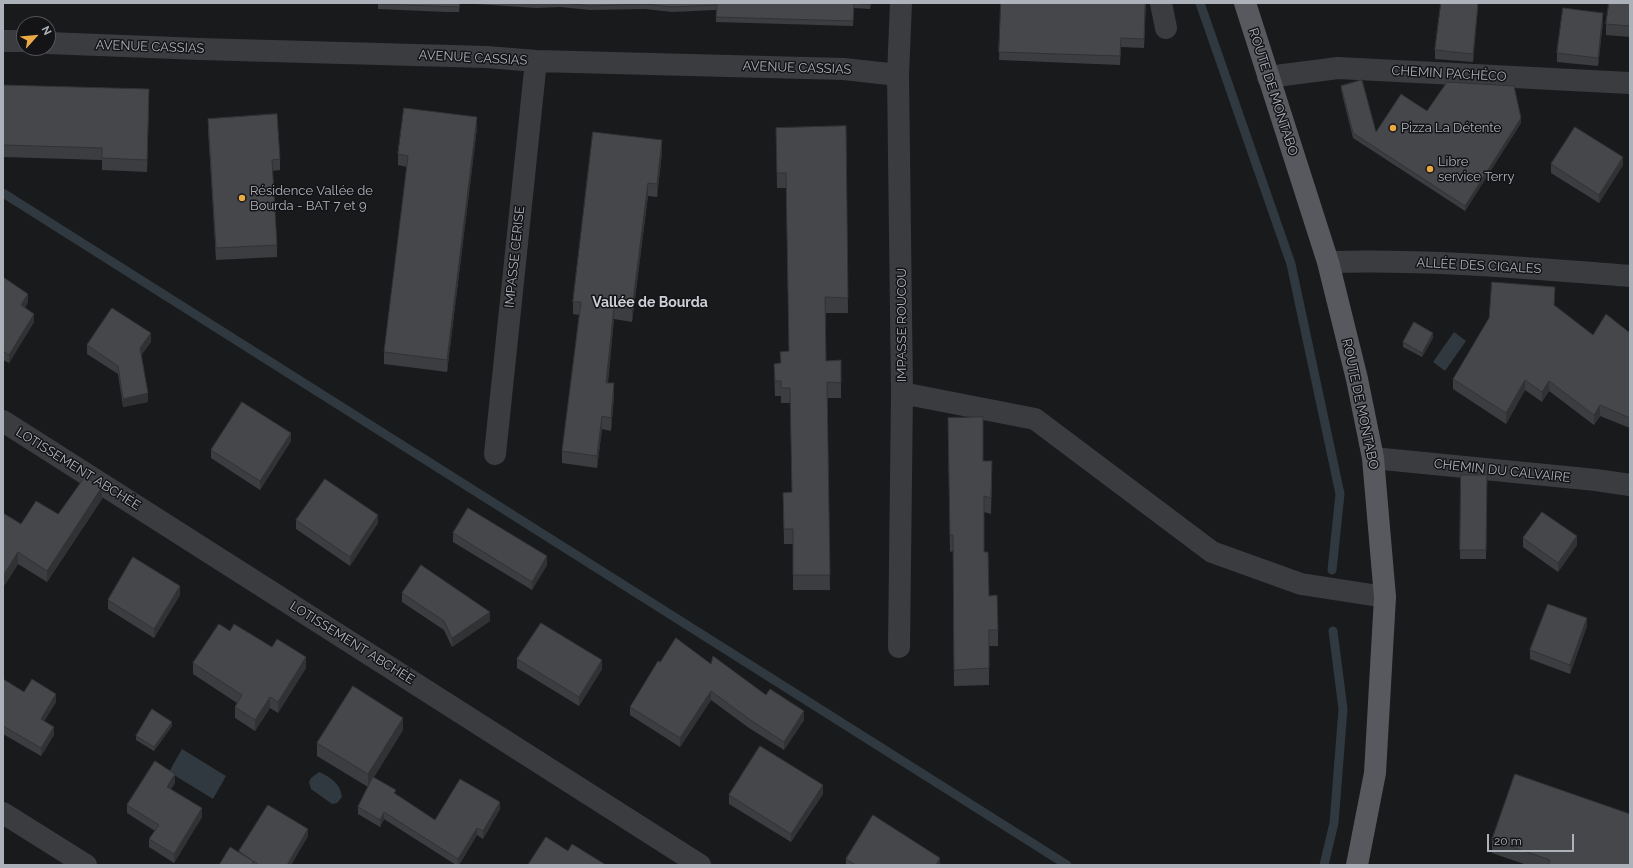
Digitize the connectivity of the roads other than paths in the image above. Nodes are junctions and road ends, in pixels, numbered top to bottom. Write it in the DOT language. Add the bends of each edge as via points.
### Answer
graph roads {
  1 [pos="901,3"];
  2 [pos="1161,3"];
  3 [pos="1245,3"];
  4 [pos="1166,28"];
  5 [pos="3,41"];
  6 [pos="16,42"];
  7 [pos="56,42"];
  8 [pos="536,61"];
  9 [pos="898,75"];
  10 [pos="1268,77"];
  11 [pos="1630,84"];
  12 [pos="1328,262"];
  13 [pos="1630,276"];
  14 [pos="902,393"];
  15 [pos="3,421"];
  16 [pos="495,454"];
  17 [pos="1373,458"];
  18 [pos="1630,485"];
  19 [pos="1385,596"];
  20 [pos="899,647"];
  21 [pos="3,813"];
  22 [pos="86,865"];
  23 [pos="700,865"];
  24 [pos="1357,865"];
  1 -- 9 [label="street, IMPASSE ROUCOU"];
  2 -- 4 [label="street"];
  3 -- 10 [label="main road, ROUTE DE MONTABO"];
  5 -- 6 [label="street"];
  7 -- 8 [label="street, AVENUE CASSIAS" via="487,57"];
  8 -- 9 [label="street, AVENUE CASSIAS" via="836,68"];
  8 -- 16 [label="street, IMPASSE CERISE"];
  9 -- 14 [label="street, IMPASSE ROUCOU"];
  10 -- 11 [label="street, CHEMIN PACHÉCO" via="1338,68"];
  10 -- 12 [label="main road, ROUTE DE MONTABO"];
  12 -- 13 [label="street, ALLÉE DES CIGALES" via="1452,263"];
  12 -- 17 [label="main road, ROUTE DE MONTABO" via="1357,379"];
  14 -- 19 [label="street" via="1035,419 1212,552 1301,584"];
  14 -- 20 [label="street, IMPASSE ROUCOU"];
  15 -- 23 [label="street, LOTISSEMENT ABCHÉE"];
  17 -- 18 [label="street, CHEMIN DU CALVAIRE"];
  17 -- 19 [label="main road, ROUTE DE MONTABO"];
  19 -- 24 [label="main road, ROUTE DE MONTABO" via="1375,773"];
  21 -- 22 [label="street"];
}
